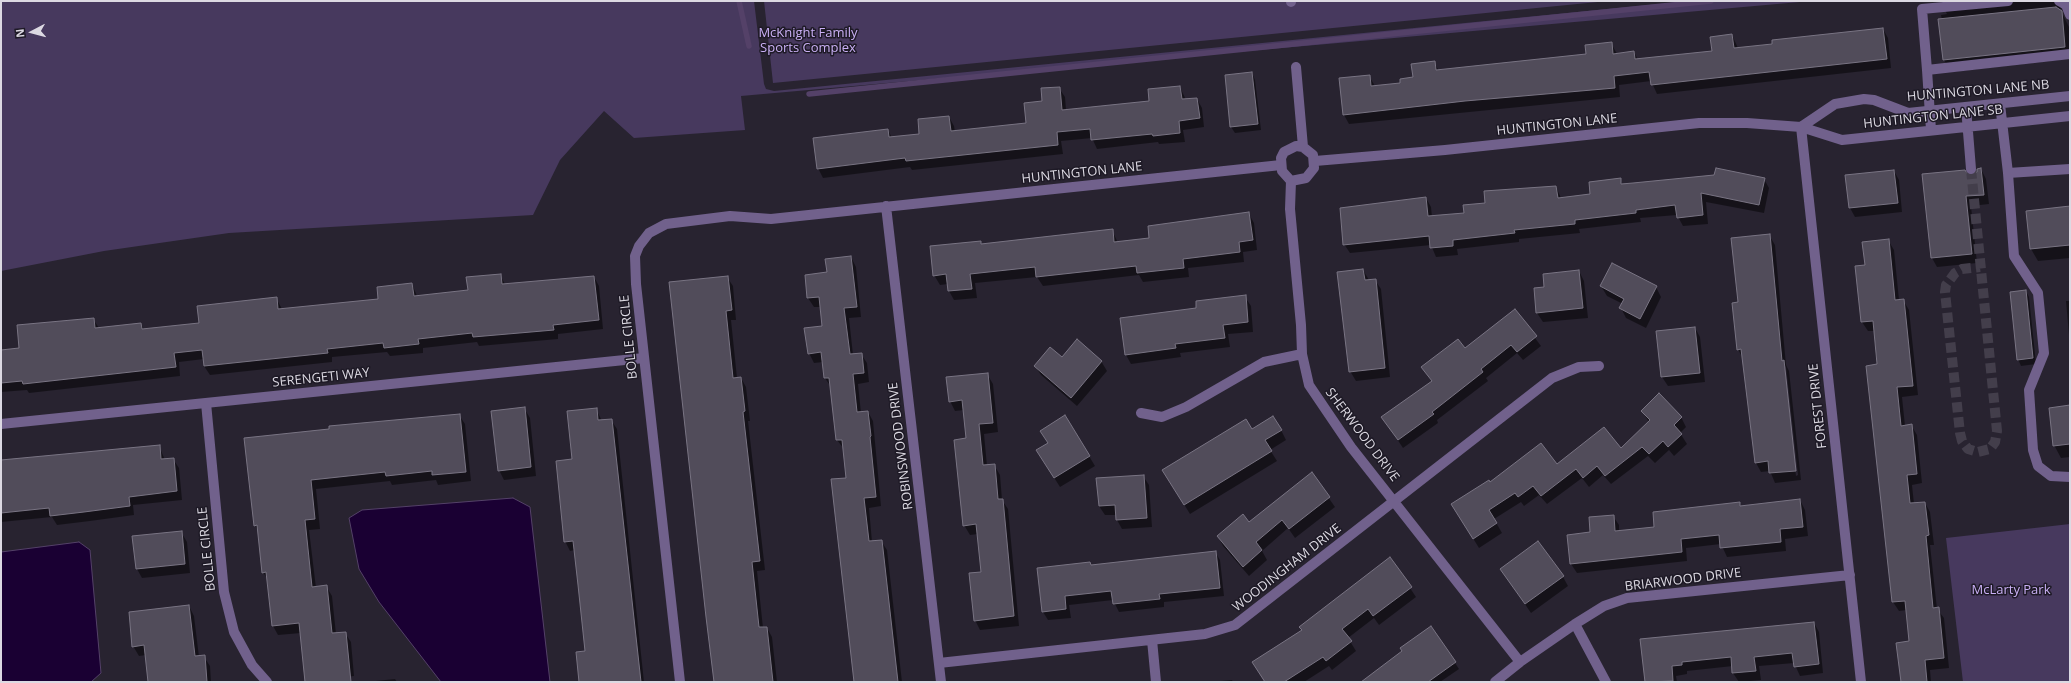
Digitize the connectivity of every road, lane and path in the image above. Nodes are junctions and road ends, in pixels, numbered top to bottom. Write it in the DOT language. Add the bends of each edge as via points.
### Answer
graph roads {
  1 [pos="2008,1"];
  2 [pos="2059,1"];
  3 [pos="2070,15"];
  4 [pos="2070,54"];
  5 [pos="1296,67"];
  6 [pos="1927,70"];
  7 [pos="2070,96"];
  8 [pos="2000,104"];
  9 [pos="1966,107"];
  10 [pos="1930,111"];
  11 [pos="2070,116"];
  12 [pos="2002,123"];
  13 [pos="1968,126"];
  14 [pos="1801,127"];
  15 [pos="1931,130"];
  16 [pos="1302,147"];
  17 [pos="1315,161"];
  18 [pos="1281,165"];
  19 [pos="1971,169"];
  20 [pos="2070,169"];
  21 [pos="2008,173"];
  22 [pos="1291,181"];
  23 [pos="886,206"];
  24 [pos="1302,354"];
  25 [pos="644,358"];
  26 [pos="1599,366"];
  27 [pos="206,403"];
  28 [pos="1141,413"];
  29 [pos="1,424"];
  30 [pos="2070,477"];
  31 [pos="1394,500"];
  32 [pos="1850,575"];
  33 [pos="1575,624"];
  34 [pos="1152,640"];
  35 [pos="1520,662"];
  36 [pos="939,663"];
  37 [pos="266,682"];
  38 [pos="680,682"];
  39 [pos="941,682"];
  40 [pos="1156,682"];
  41 [pos="1495,682"];
  42 [pos="1606,682"];
  43 [pos="1861,682"];
  1 -- 6 [label="street" via="1922,9"];
  2 -- 3 [label="street" via="2066,5"];
  4 -- 6 [label="street"];
  5 -- 16 [label="street"];
  6 -- 10 [label="street"];
  7 -- 8 [label="street, HUNTINGTON LANE NB"];
  8 -- 9 [label="street, HUNTINGTON LANE NB"];
  8 -- 12 [label="street"];
  9 -- 10 [label="street, HUNTINGTON LANE NB"];
  9 -- 13 [label="street"];
  10 -- 14 [label="street, HUNTINGTON LANE NB" via="1908,113 1874,100 1864,99 1836,104"];
  10 -- 15 [label="street"];
  11 -- 12 [label="street, HUNTINGTON LANE SB"];
  12 -- 13 [label="street, HUNTINGTON LANE SB"];
  12 -- 21 [label="street"];
  13 -- 15 [label="street, HUNTINGTON LANE SB"];
  13 -- 19 [label="street"];
  14 -- 15 [label="street, HUNTINGTON LANE SB" via="1842,140"];
  14 -- 17 [label="street, HUNTINGTON LANE" via="1747,123 1698,124"];
  14 -- 32 [label="street, FOREST DRIVE"];
  16 -- 17 [label="street" via="1313,155"];
  16 -- 18 [label="street" via="1296,146 1284,152"];
  17 -- 22 [label="street" via="1311,174 1306,178"];
  18 -- 22 [label="street" via="1282,172"];
  18 -- 23 [label="street, HUNTINGTON LANE"];
  20 -- 21 [label="street"];
  21 -- 30 [label="street" via="2014,256 2038,293 2044,353 2029,390 2033,450 2038,466 2051,476"];
  22 -- 24 [label="street, SHERWOOD DRIVE" via="1290,209"];
  23 -- 25 [label="street, BOLLE CIRCLE" via="771,219 730,216 666,224 649,234 635,256"];
  23 -- 36 [label="street, ROBINSWOOD DRIVE"];
  24 -- 28 [label="street" via="1264,362 1186,407 1162,417"];
  24 -- 31 [label="street, SHERWOOD DRIVE" via="1309,385 1351,447"];
  25 -- 27 [label="street, SERENGETI WAY"];
  25 -- 38 [label="street, BOLLE CIRCLE"];
  26 -- 31 [label="street, WOODINGHAM DRIVE" via="1579,367 1552,378"];
  27 -- 29 [label="street, SERENGETI WAY"];
  27 -- 37 [label="street, BOLLE CIRCLE" via="224,592 234,632 252,665"];
  31 -- 34 [label="street, WOODINGHAM DRIVE" via="1235,625 1205,634"];
  31 -- 35 [label="street, SHERWOOD DRIVE"];
  32 -- 33 [label="street, BRIARWOOD DRIVE" via="1627,598 1604,606"];
  32 -- 43 [label="street, FOREST DRIVE"];
  33 -- 35 [label="street, BRIARWOOD DRIVE"];
  33 -- 42 [label="street"];
  34 -- 36 [label="street, WOODINGHAM DRIVE"];
  34 -- 40 [label="street"];
  35 -- 41 [label="street, BRIARWOOD DRIVE"];
  36 -- 39 [label="street, ROBINSWOOD DRIVE"];
}
